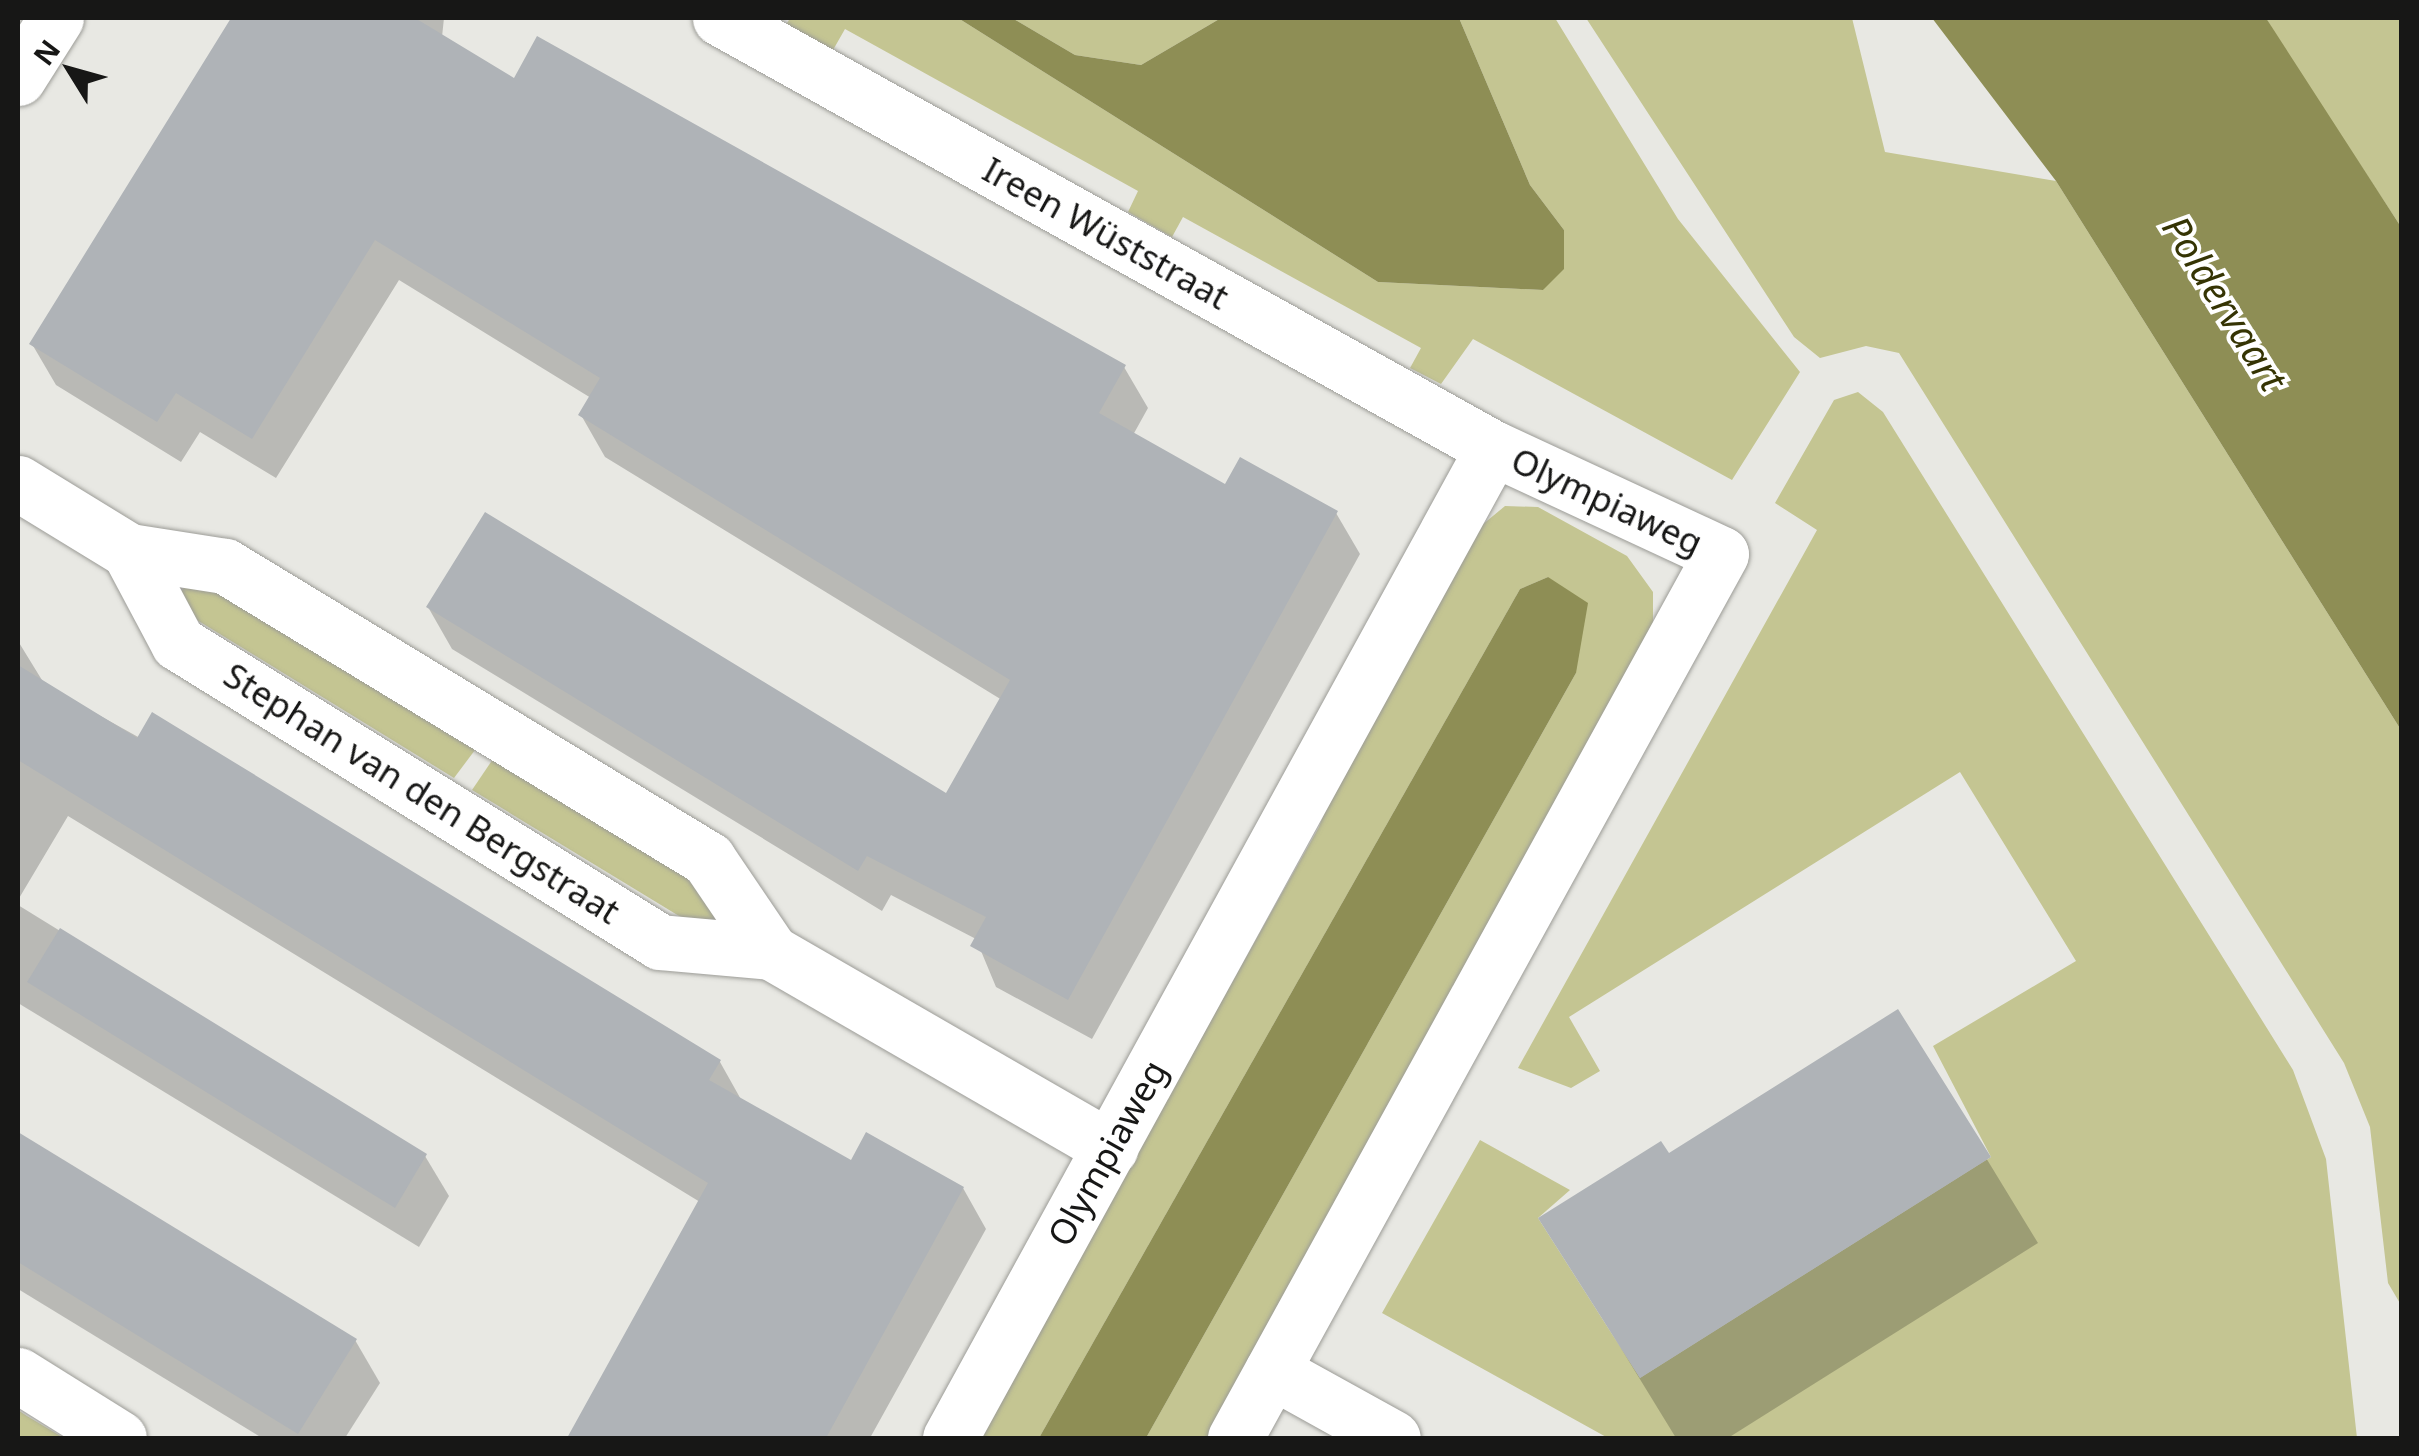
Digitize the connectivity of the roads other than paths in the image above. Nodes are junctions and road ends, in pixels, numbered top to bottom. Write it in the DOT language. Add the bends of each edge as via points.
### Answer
graph roads {
  1 [pos="56,18"];
  2 [pos="720,18"];
  3 [pos="18,78"];
  4 [pos="1494,448"];
  5 [pos="18,483"];
  6 [pos="128,551"];
  7 [pos="770,952"];
  8 [pos="1110,1148"];
  9 [pos="1272,1370"];
  10 [pos="18,1375"];
  11 [pos="119,1438"];
  12 [pos="950,1438"];
  13 [pos="1234,1438"];
  14 [pos="1393,1438"];
  1 -- 3 [label="street"];
  2 -- 4 [label="street, Ireen Wüststraat"];
  4 -- 8 [label="street, Olympiaweg"];
  4 -- 9 [label="street, Olympiaweg" via="1721,554"];
  5 -- 6 [label="street, Stephan van den Bergstraat"];
  6 -- 7 [label="street, Stephan van den Bergstraat" via="225,566 708,859"];
  6 -- 7 [label="street, Stephan van den Bergstraat" via="178,643 660,942"];
  7 -- 8 [label="street, Stephan van den Bergstraat"];
  8 -- 12 [label="street, Olympiaweg"];
  9 -- 13 [label="street, Olympiaweg"];
  9 -- 14 [label="street"];
  10 -- 11 [label="street"];
}
